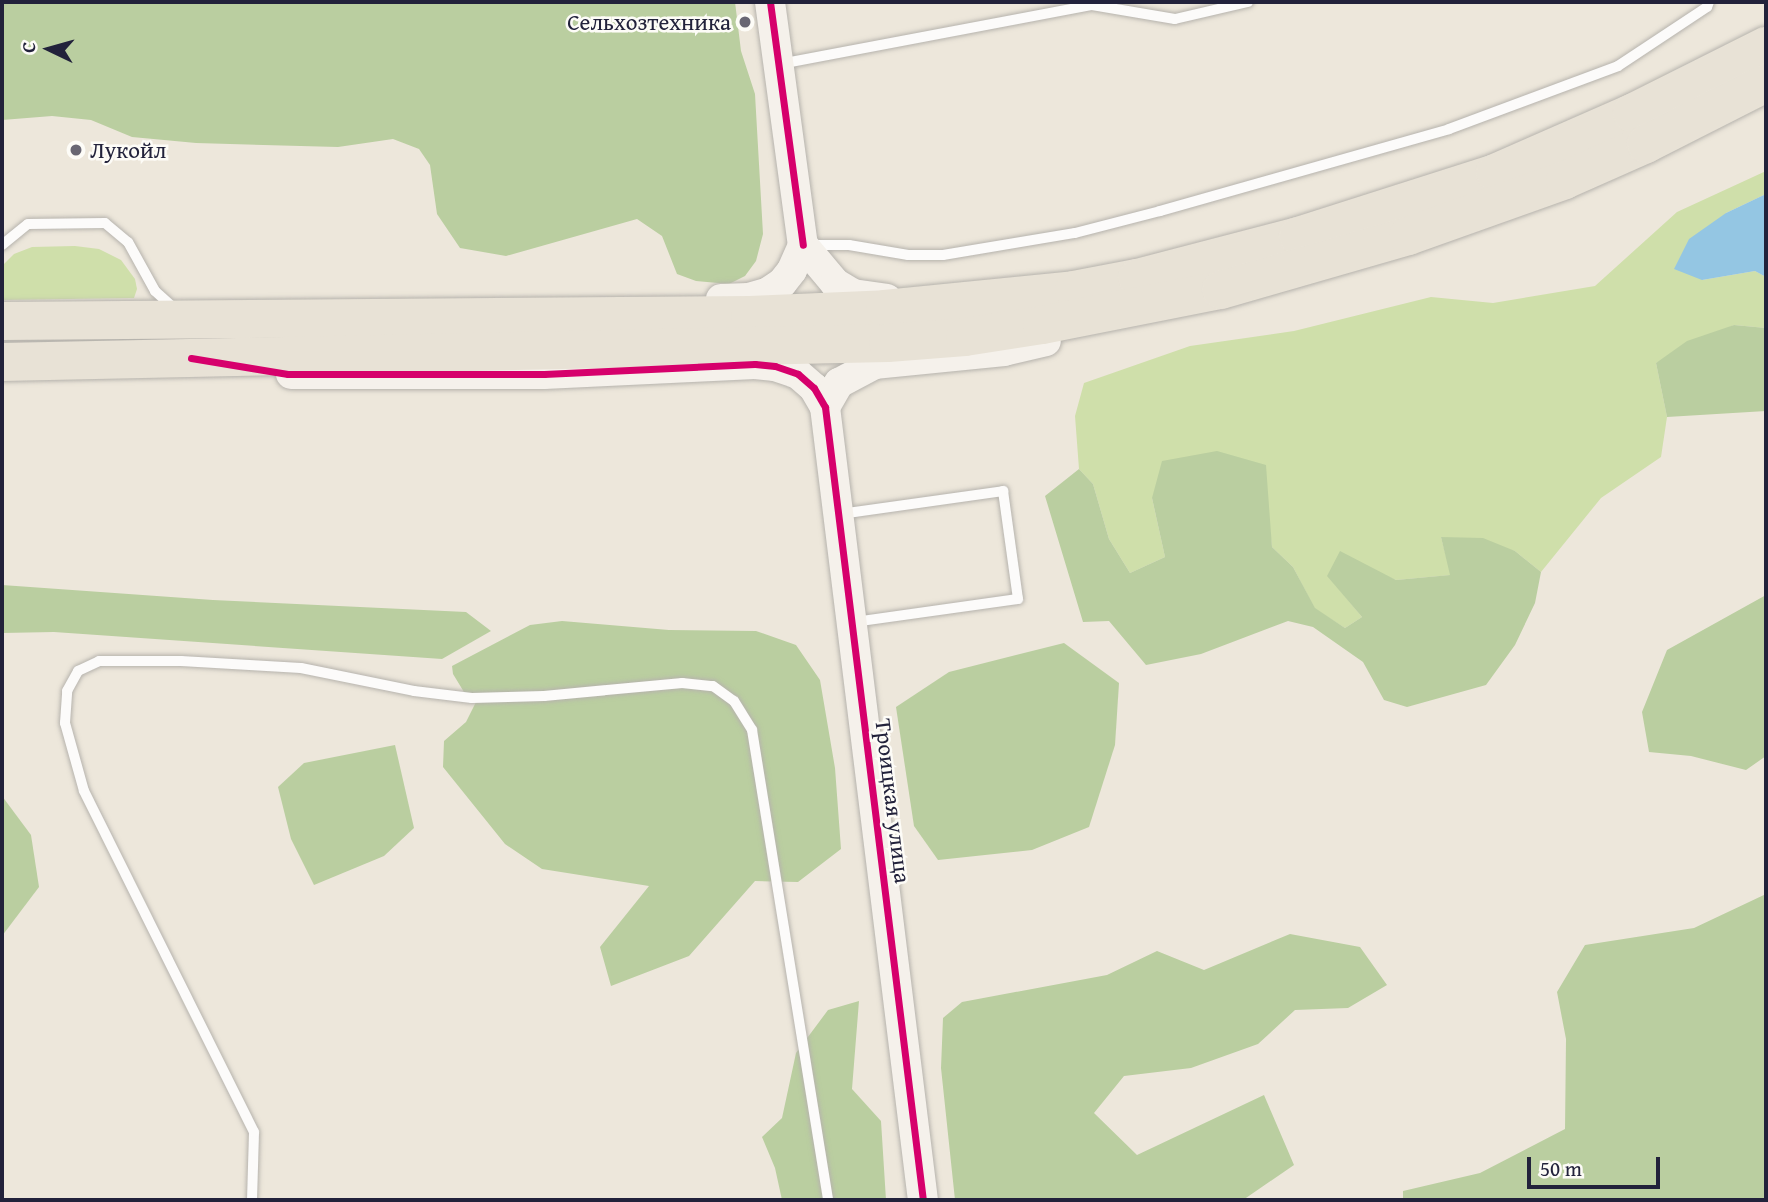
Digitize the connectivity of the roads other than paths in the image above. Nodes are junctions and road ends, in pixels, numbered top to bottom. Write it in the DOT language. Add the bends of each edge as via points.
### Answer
graph roads {
  1 [pos="770,2"];
  2 [pos="1248,2"];
  3 [pos="1709,2"];
  4 [pos="1766,46"];
  5 [pos="780,64"];
  6 [pos="1766,83"];
  7 [pos="2,245"];
  8 [pos="803,245"];
  9 [pos="1074,290"];
  10 [pos="1140,307"];
  11 [pos="487,317"];
  12 [pos="187,319"];
  13 [pos="2,321"];
  14 [pos="191,358"];
  15 [pos="2,362"];
  16 [pos="825,407"];
  17 [pos="838,514"];
  18 [pos="851,622"];
  19 [pos="252,1200"];
  20 [pos="828,1200"];
  21 [pos="923,1200"];
  1 -- 5 [label="street"];
  2 -- 5 [label="lane" via="1175,19 1092,5"];
  3 -- 8 [label="lane" via="1618,66 1449,129 1160,211 1075,233 943,256 849,245"];
  4 -- 9 [label="highway" via="1632,113 1495,173 1286,239"];
  5 -- 8 [label="street"];
  6 -- 10 [label="highway" via="1646,144 1494,208 1221,290"];
  7 -- 12 [label="lane" via="28,224 106,223 128,242 155,291"];
  8 -- 9 [label="street" via="835,283 884,299 1012,289"];
  8 -- 11 [label="street" via="782,283 749,299 573,303"];
  9 -- 11 [label="highway" via="899,308 763,315"];
  10 -- 14 [label="highway" via="965,337 888,343"];
  10 -- 16 [label="street" via="1063,338 1004,351 874,363 839,383"];
  11 -- 12 [label="highway"];
  12 -- 13 [label="highway"];
  14 -- 15 [label="highway"];
  14 -- 16 [label="street" via="288,374 544,374 755,364 798,374 814,388"];
  16 -- 17 [label="street, Троицкая улица"];
  17 -- 18 [label="street, Троицкая улица"];
  17 -- 18 [label="lane" via="1003,491 1018,599"];
  18 -- 21 [label="street, Троицкая улица"];
  19 -- 20 [label="lane" via="254,1132 84,791 65,723 67,691 78,671 99,661 301,668 472,698 682,683 713,686 734,701 752,730"];
}
